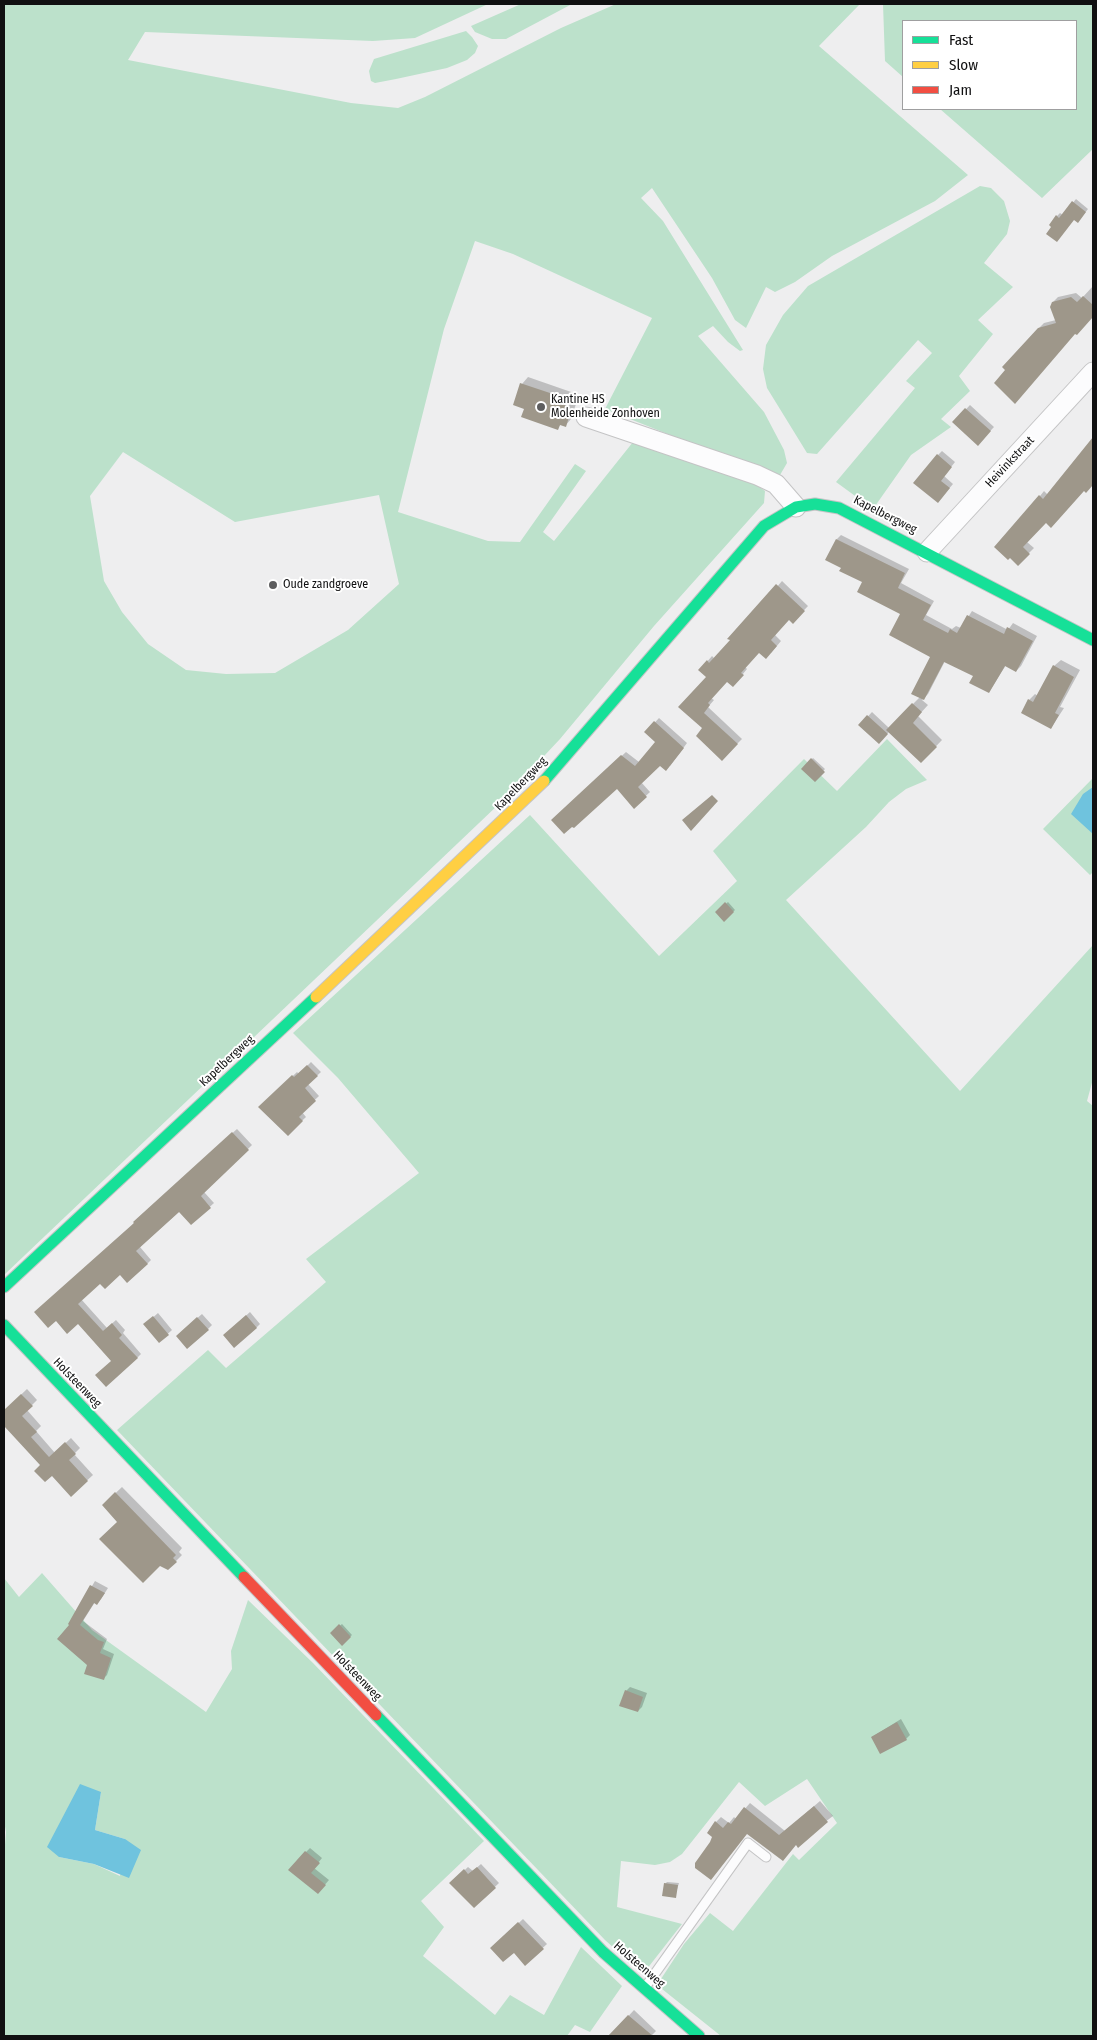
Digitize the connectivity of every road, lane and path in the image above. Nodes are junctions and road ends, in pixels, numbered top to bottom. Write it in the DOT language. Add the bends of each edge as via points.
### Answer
graph roads {
  1 [pos="1093,372"];
  2 [pos="586,417"];
  3 [pos="796,507"];
  4 [pos="927,552"];
  5 [pos="1093,640"];
  6 [pos="4,1287"];
  7 [pos="4,1326"];
  8 [pos="766,1857"];
  9 [pos="644,1988"];
  10 [pos="699,2036"];
  1 -- 4 [label="street, Heivinkstraat"];
  2 -- 3 [label="street" via="757,475 776,484"];
  3 -- 4 [label="street, Kapelbergweg" via="815,504 839,508"];
  3 -- 6 [label="street, Kapelbergweg" via="764,526 533,794"];
  4 -- 5 [label="street, Kapelbergweg"];
  7 -- 9 [label="street, Holsteenweg" via="603,1952"];
  8 -- 9 [label="lane" via="748,1843"];
  9 -- 10 [label="street, Holsteenweg"];
}
